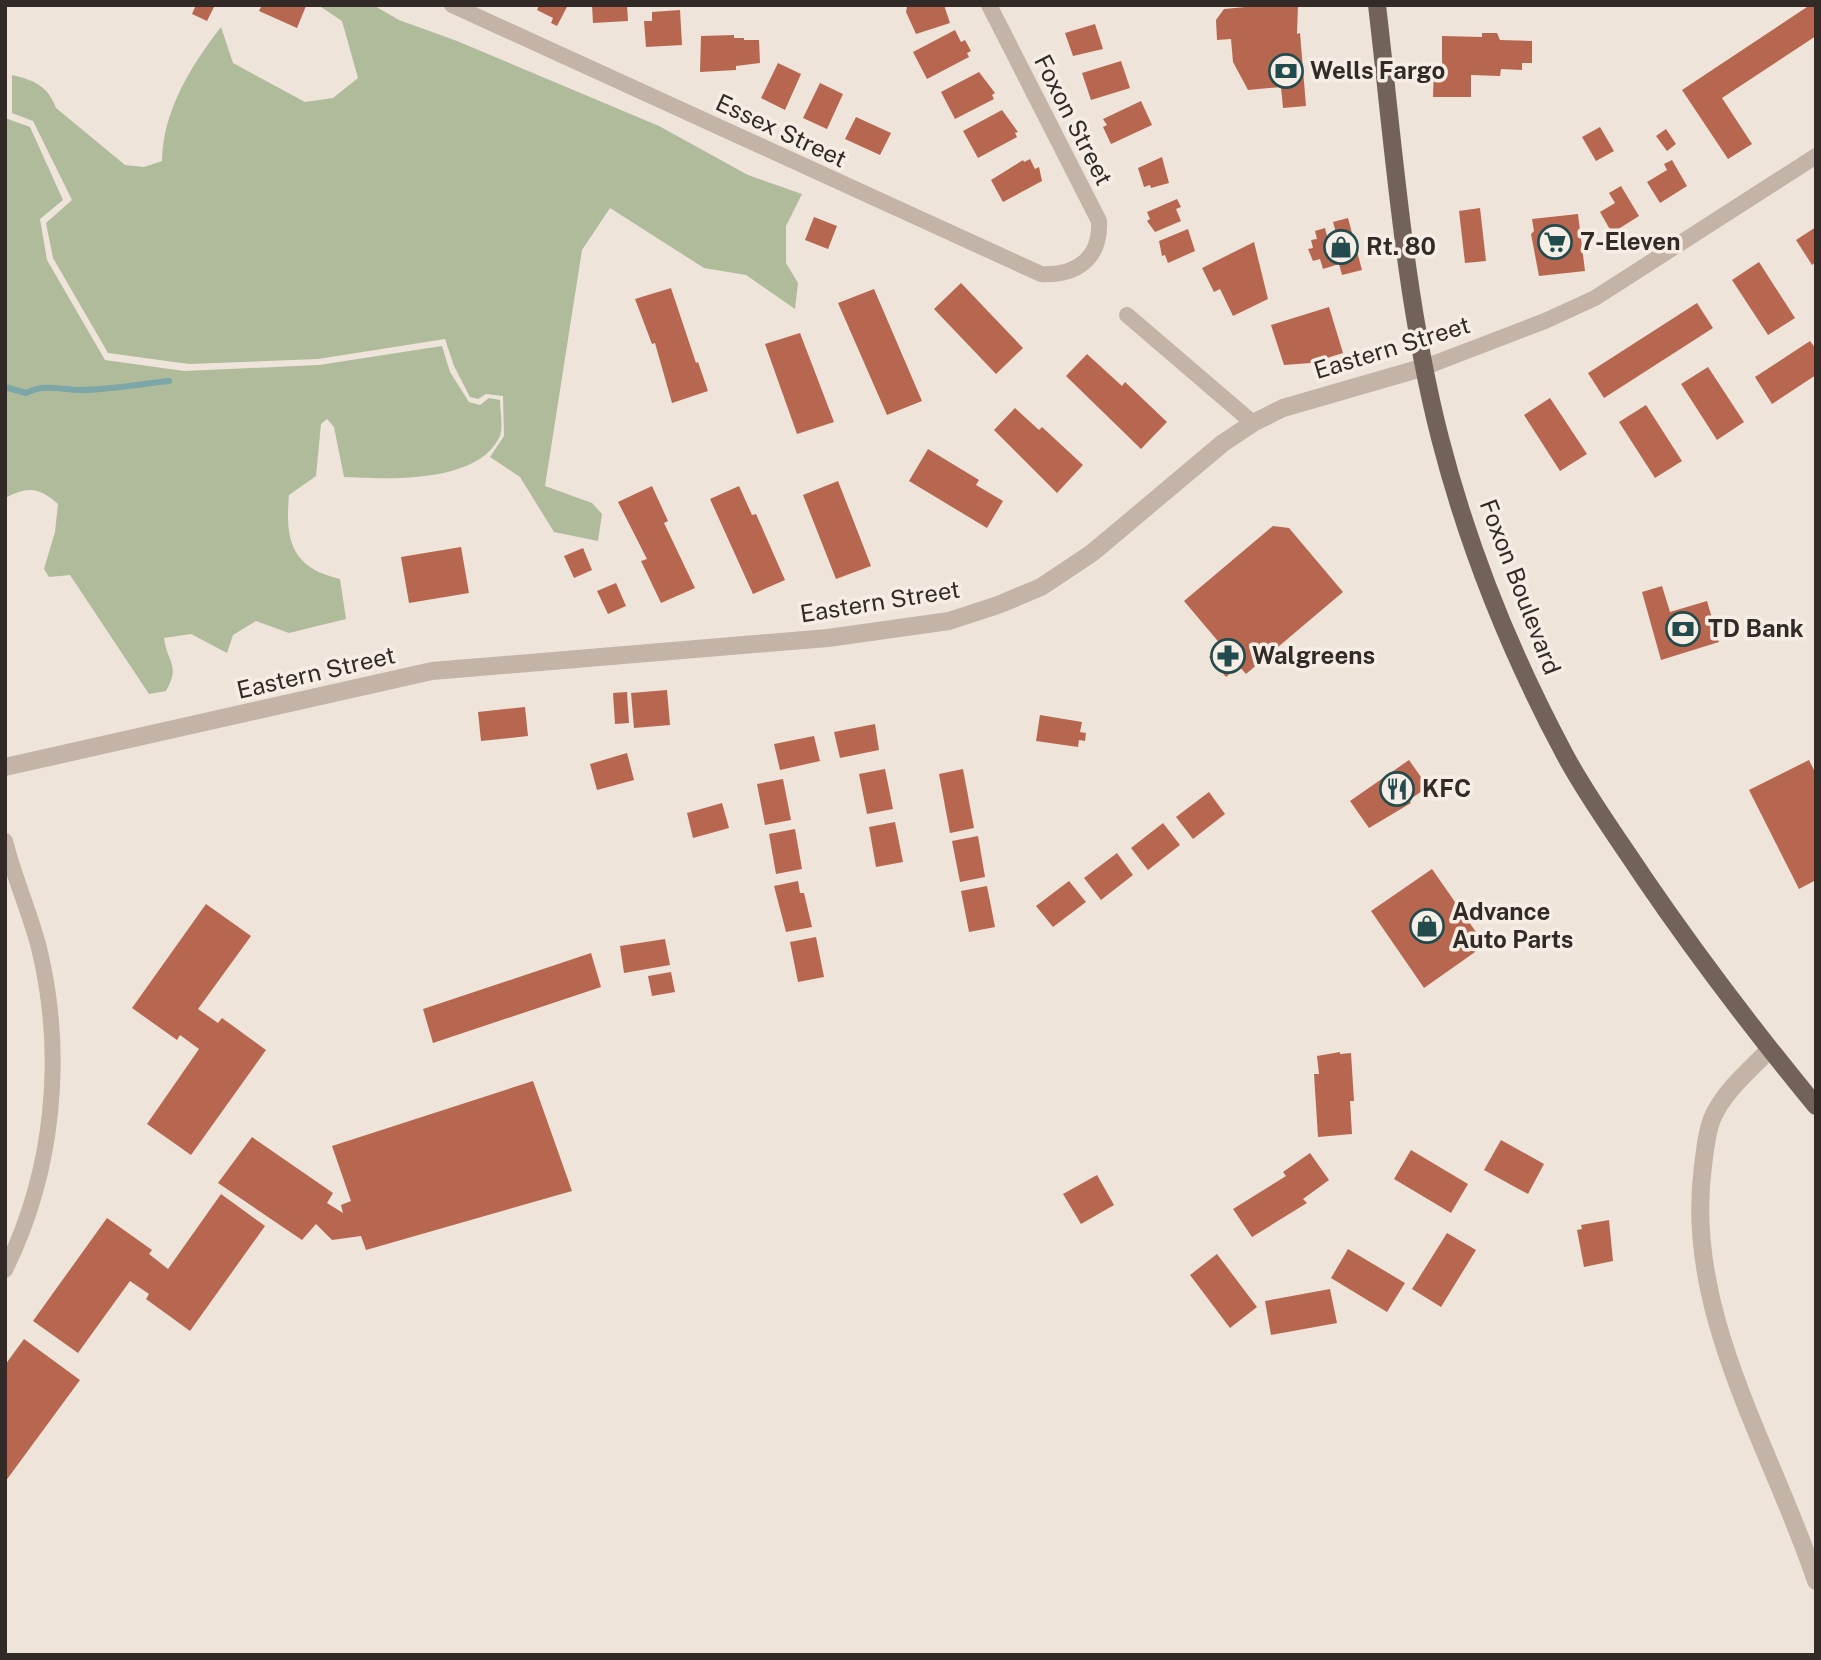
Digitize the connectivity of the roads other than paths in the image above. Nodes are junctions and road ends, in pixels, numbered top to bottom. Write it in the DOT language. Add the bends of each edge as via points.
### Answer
graph roads {
  1 [pos="452,5"];
  2 [pos="989,5"];
  3 [pos="1377,5"];
  4 [pos="1816,156"];
  5 [pos="1090,256"];
  6 [pos="1127,316"];
  7 [pos="1425,367"];
  8 [pos="1253,423"];
  9 [pos="5,767"];
  10 [pos="5,842"];
  11 [pos="1769,1050"];
  12 [pos="1816,1106"];
  13 [pos="5,1270"];
  14 [pos="1816,1581"];
  1 -- 5 [label="street, Essex Street" via="1041,274 1062,275"];
  2 -- 5 [label="street, Foxon Street" via="1099,220 1100,240"];
  3 -- 7 [label="main road, Foxon Boulevard" via="1410,284"];
  4 -- 7 [label="street, Eastern Street" via="1595,298"];
  6 -- 8 [label="street"];
  7 -- 8 [label="street, Eastern Street" via="1283,408"];
  7 -- 11 [label="main road, Foxon Boulevard" via="1441,440 1481,565 1539,703 1597,809"];
  8 -- 9 [label="street, Eastern Street" via="1092,553 1041,587 949,621 828,638 432,671"];
  10 -- 13 [label="street" via="39,948 53,1054 43,1161 29,1212"];
  11 -- 12 [label="main road, Foxon Boulevard"];
  11 -- 14 [label="street" via="1730,1090 1712,1118 1700,1185 1701,1227 1719,1327"];
}
